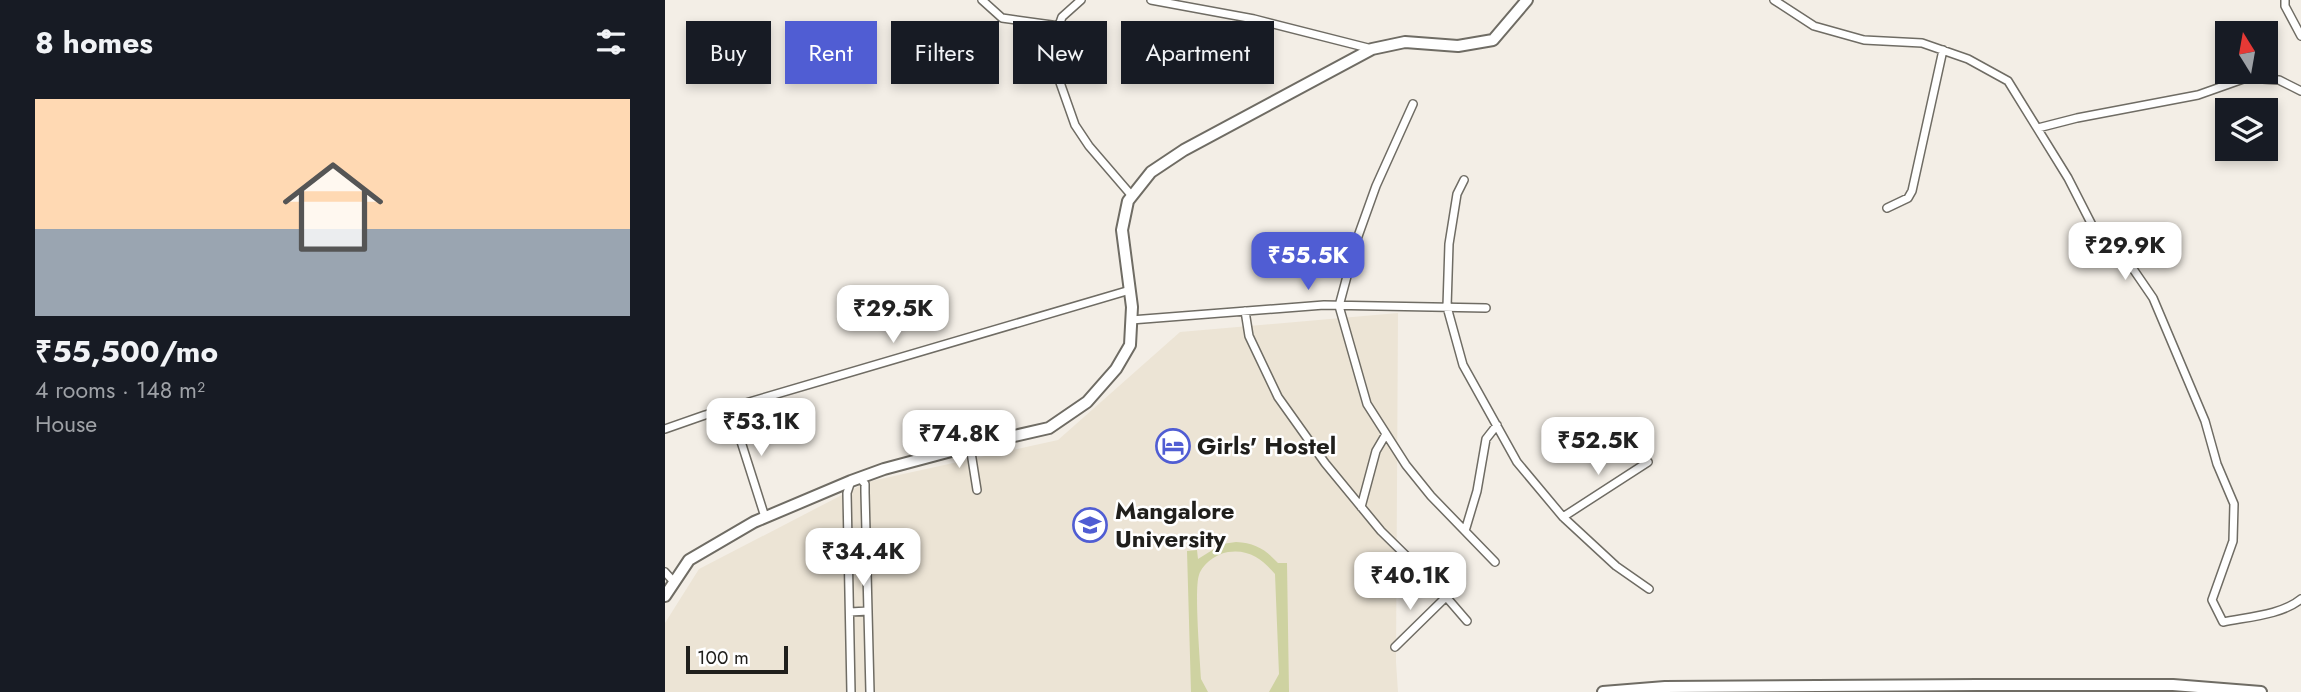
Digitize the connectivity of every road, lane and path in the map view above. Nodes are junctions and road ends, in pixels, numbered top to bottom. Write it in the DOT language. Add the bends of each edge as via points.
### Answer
graph roads {
  1 [pos="982,0"];
  2 [pos="1081,0"];
  3 [pos="1151,0"];
  4 [pos="1527,0"];
  5 [pos="1774,0"];
  6 [pos="2285,0"];
  7 [pos="1074,3"];
  8 [pos="1018,21"];
  9 [pos="1061,21"];
  10 [pos="2301,36"];
  11 [pos="1372,48"];
  12 [pos="1943,50"];
  13 [pos="1061,84"];
  14 [pos="2301,91"];
  15 [pos="1413,104"];
  16 [pos="2038,128"];
  17 [pos="1464,180"];
  18 [pos="1132,196"];
  19 [pos="1887,208"];
  20 [pos="1130,290"];
  21 [pos="1339,306"];
  22 [pos="1447,307"];
  23 [pos="1486,308"];
  24 [pos="1245,311"];
  25 [pos="1131,320"];
  26 [pos="730,407"];
  27 [pos="1497,425"];
  28 [pos="665,429"];
  29 [pos="1386,433"];
  30 [pos="970,446"];
  31 [pos="1648,462"];
  32 [pos="855,479"];
  33 [pos="977,490"];
  34 [pos="1361,508"];
  35 [pos="765,517"];
  36 [pos="1563,517"];
  37 [pos="1465,531"];
  38 [pos="1495,562"];
  39 [pos="665,572"];
  40 [pos="674,582"];
  41 [pos="1650,589"];
  42 [pos="665,596"];
  43 [pos="1445,598"];
  44 [pos="2301,599"];
  45 [pos="869,611"];
  46 [pos="849,612"];
  47 [pos="1467,621"];
  48 [pos="1395,647"];
  49 [pos="1977,689"];
  50 [pos="851,692"];
  51 [pos="870,692"];
  52 [pos="1603,692"];
  53 [pos="2261,692"];
  1 -- 8 [label="street" via="1002,19"];
  2 -- 7 [label="street"];
  3 -- 11 [label="street"];
  4 -- 11 [label="main road" via="1493,40 1458,46 1405,42"];
  5 -- 12 [label="street" via="1814,26 1864,40 1922,43"];
  6 -- 10 [label="street"];
  7 -- 9 [label="street"];
  11 -- 18 [label="main road" via="1184,150 1151,172"];
  12 -- 16 [label="street" via="2008,81"];
  12 -- 19 [label="street" via="1912,191 1908,198"];
  13 -- 18 [label="street" via="1075,125"];
  14 -- 16 [label="street" via="2279,80 2246,78 2198,95"];
  15 -- 21 [label="street" via="1357,239"];
  16 -- 44 [label="street" via="2092,225 2129,263 2153,298 2205,421 2234,505 2233,541 2212,600 2223,622 2271,612"];
  17 -- 22 [label="street" via="1457,194 1449,244"];
  18 -- 20 [label="main road" via="1122,230"];
  20 -- 25 [label="main road"];
  20 -- 26 [label="street"];
  21 -- 22 [label="street"];
  21 -- 24 [label="street"];
  21 -- 29 [label="street" via="1367,404"];
  22 -- 23 [label="street"];
  22 -- 27 [label="street" via="1463,365"];
  24 -- 25 [label="street"];
  24 -- 34 [label="street" via="1249,336 1278,397"];
  25 -- 30 [label="main road" via="1130,345 1087,402 1049,428"];
  26 -- 28 [label="street"];
  26 -- 35 [label="street"];
  27 -- 36 [label="street" via="1517,462"];
  27 -- 37 [label="street" via="1486,439 1478,491"];
  29 -- 34 [label="street" via="1376,451"];
  29 -- 37 [label="street" via="1414,475"];
  30 -- 32 [label="main road"];
  30 -- 33 [label="street"];
  31 -- 36 [label="street"];
  32 -- 35 [label="main road"];
  32 -- 45 [label="street" via="865,484"];
  32 -- 46 [label="street" via="847,493"];
  34 -- 43 [label="street"];
  35 -- 40 [label="main road" via="689,560"];
  36 -- 41 [label="street"];
  37 -- 38 [label="street"];
  39 -- 40 [label="street"];
  40 -- 42 [label="main road"];
  43 -- 47 [label="street"];
  43 -- 48 [label="street"];
  45 -- 46 [label="street"];
  45 -- 51 [label="street"];
  46 -- 50 [label="street"];
  49 -- 52 [label="main road" via="1665,687"];
  49 -- 53 [label="main road" via="2173,685"];
}
